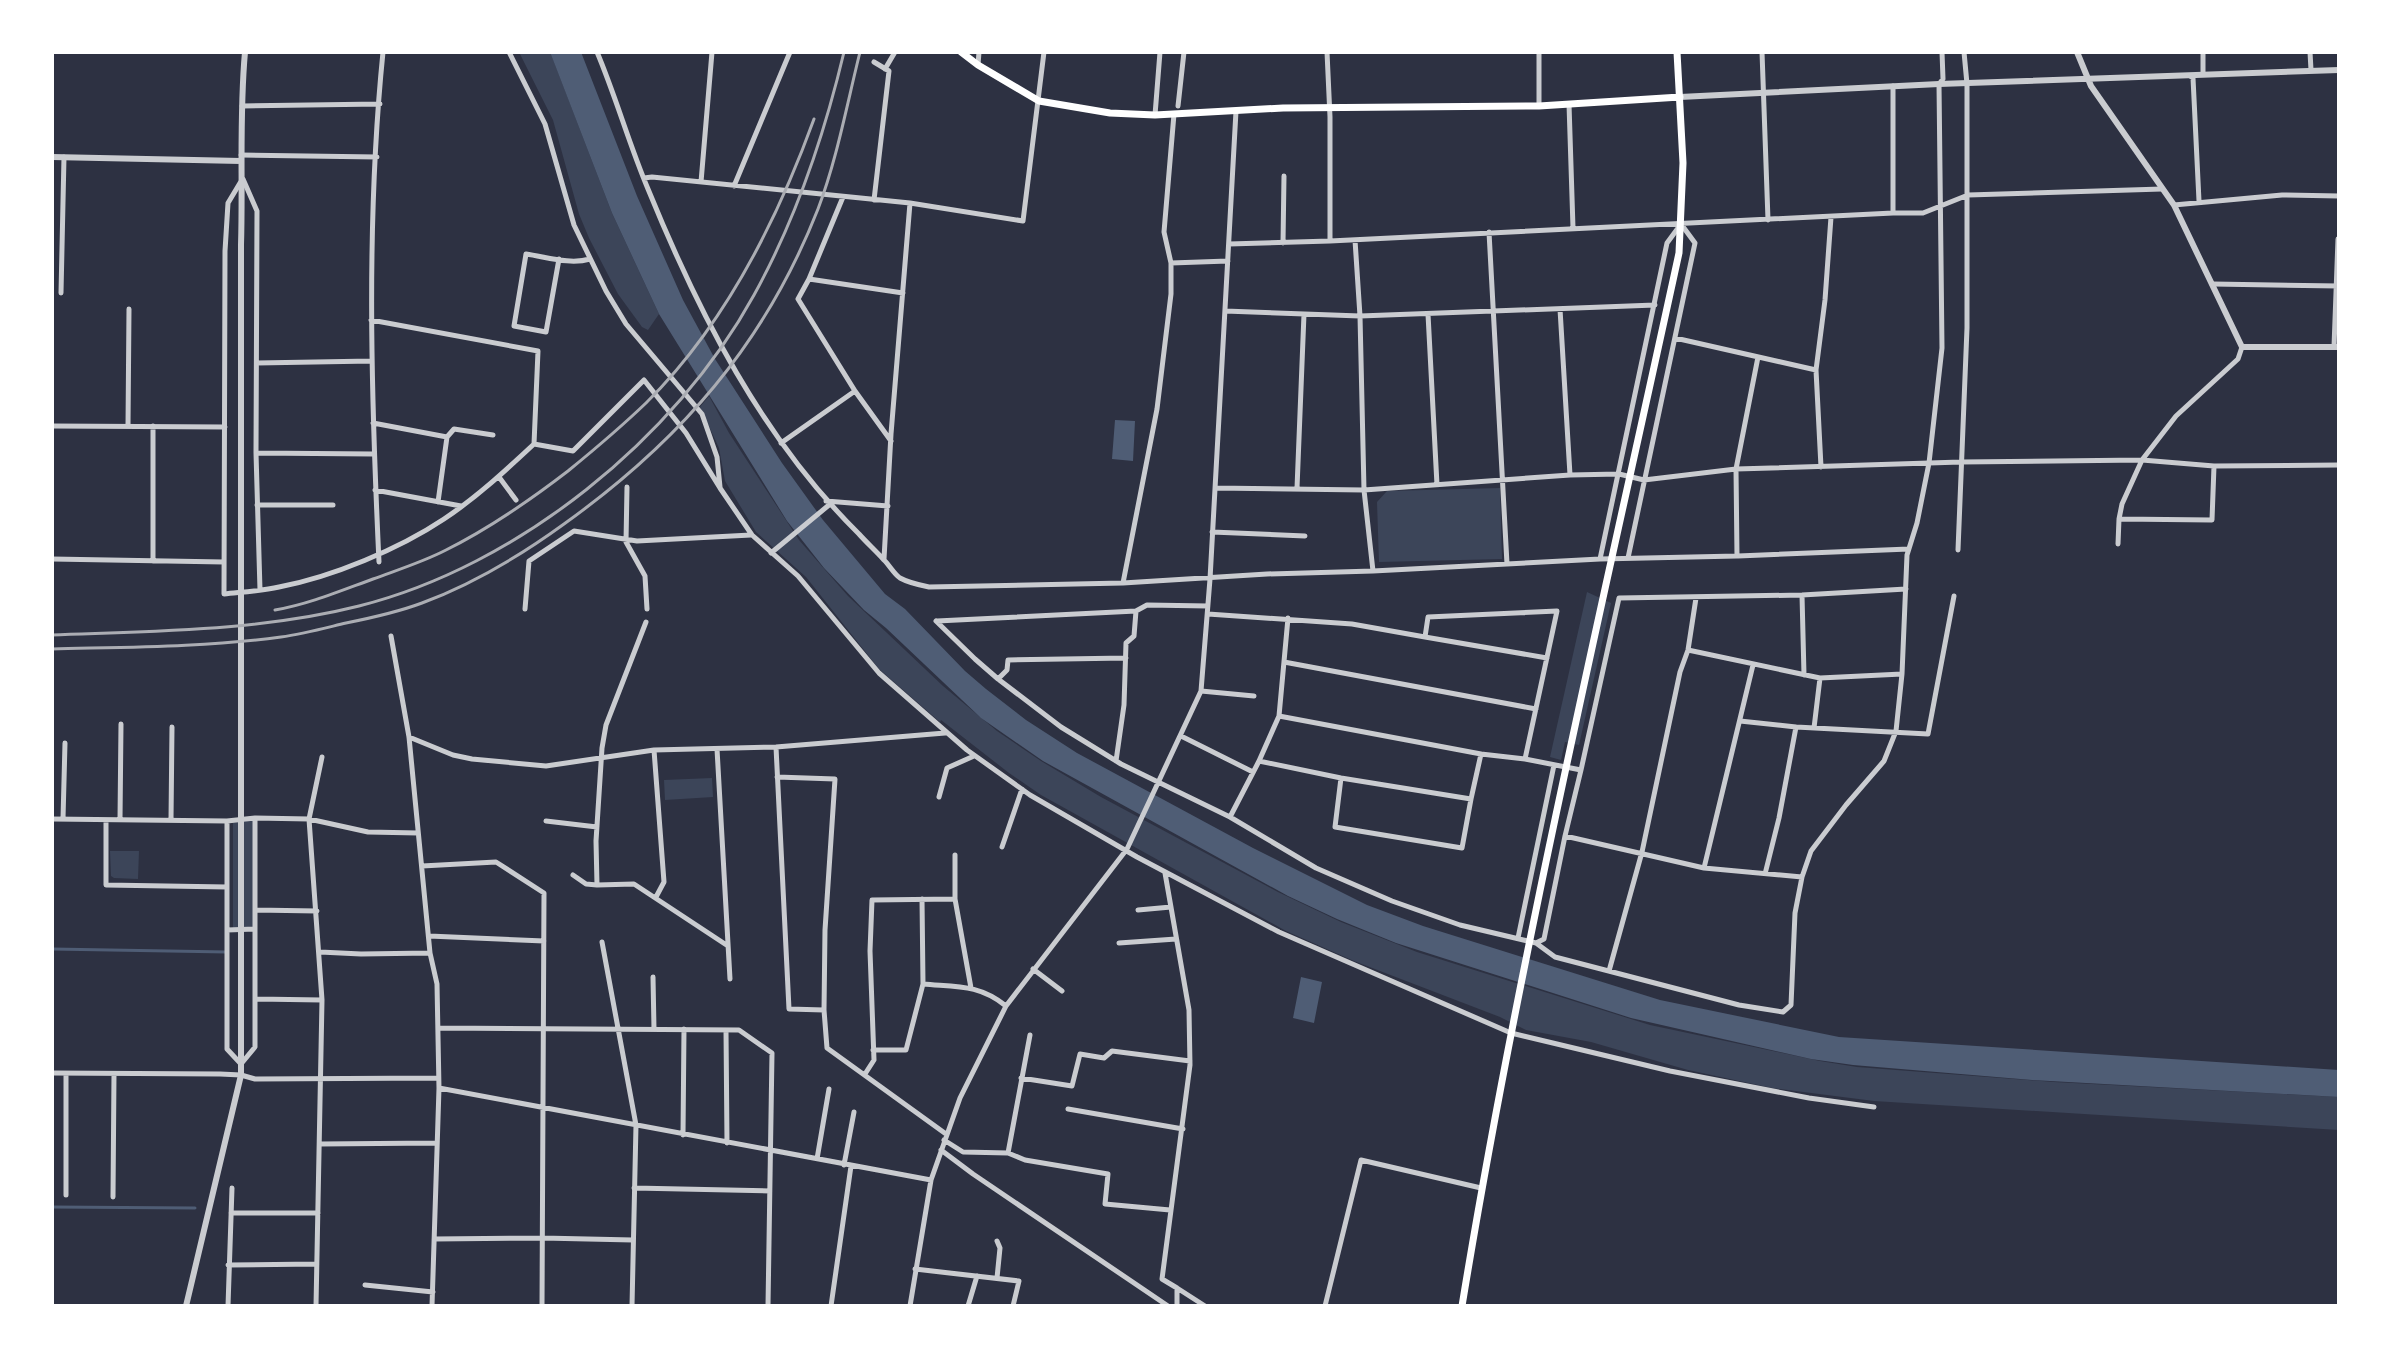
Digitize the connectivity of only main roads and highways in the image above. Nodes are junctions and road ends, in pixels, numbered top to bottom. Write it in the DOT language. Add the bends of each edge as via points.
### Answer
graph roads {
  1 [pos="961,52"];
  2 [pos="1677,52"];
  3 [pos="1680,97"];
  4 [pos="1462,1306"];
  1 -- 3 [label="main road" via="1039,101 1110,113 1539,106"];
  2 -- 3 [label="main road"];
  3 -- 4 [label="main road" via="1679,253 1511,1033"];
}
